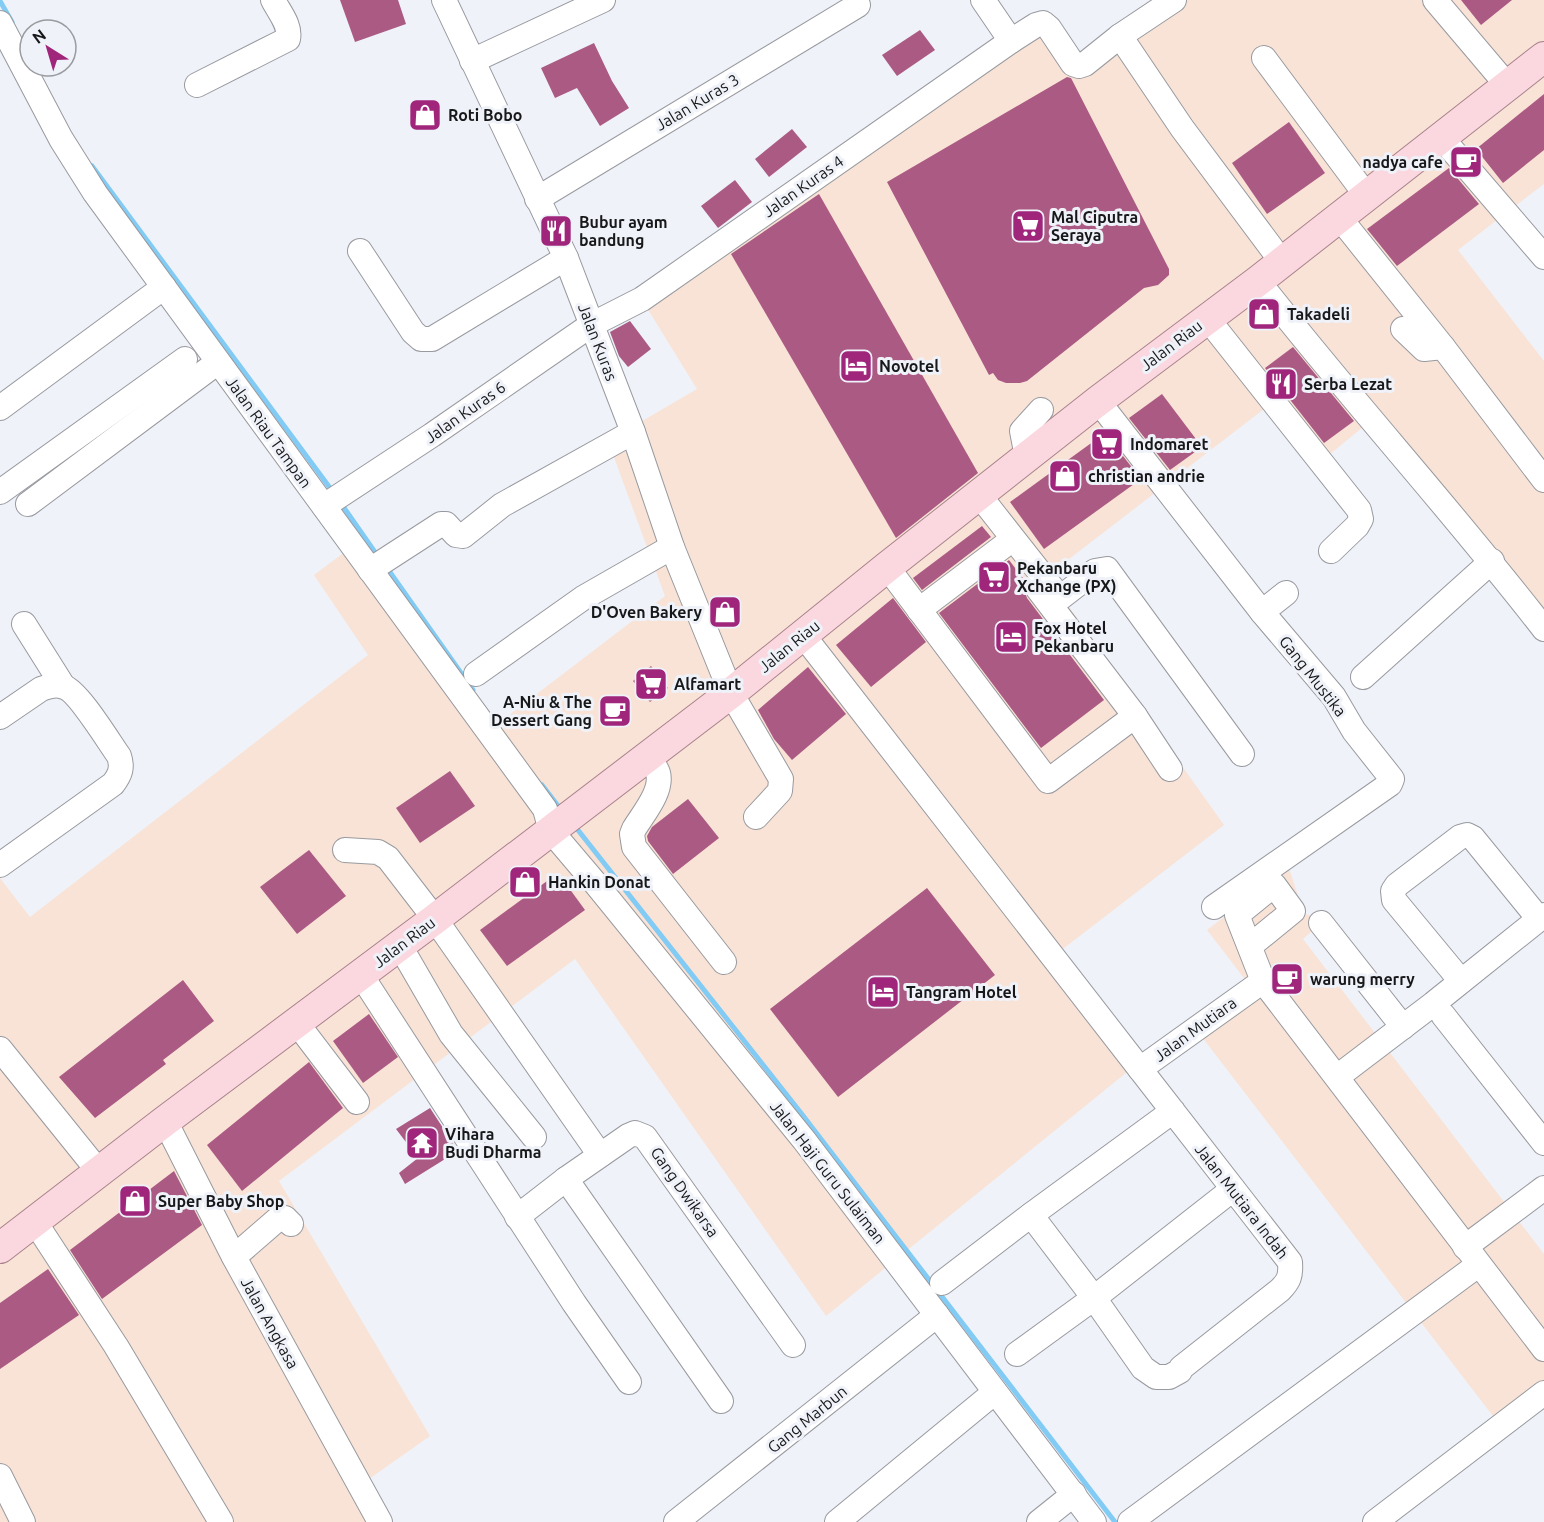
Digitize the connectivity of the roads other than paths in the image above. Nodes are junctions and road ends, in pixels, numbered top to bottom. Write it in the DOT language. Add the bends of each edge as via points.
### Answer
graph roads {
  1 [pos="273,0"];
  2 [pos="444,0"];
  3 [pos="603,0"];
  4 [pos="983,0"];
  5 [pos="1174,0"];
  6 [pos="1435,0"];
  7 [pos="858,5"];
  8 [pos="0,23"];
  9 [pos="1119,36"];
  10 [pos="1011,41"];
  11 [pos="1544,57"];
  12 [pos="1264,58"];
  13 [pos="472,61"];
  14 [pos="197,85"];
  15 [pos="1507,85"];
  16 [pos="1440,138"];
  17 [pos="1366,195"];
  18 [pos="537,199"];
  19 [pos="1338,217"];
  20 [pos="360,251"];
  21 [pos="1544,257"];
  22 [pos="566,258"];
  23 [pos="1282,262"];
  24 [pos="1258,280"];
  25 [pos="164,287"];
  26 [pos="1207,318"];
  27 [pos="591,325"];
  28 [pos="1403,329"];
  29 [pos="1443,347"];
  30 [pos="184,358"];
  31 [pos="218,362"];
  32 [pos="1098,401"];
  33 [pos="0,408"];
  34 [pos="1041,410"];
  35 [pos="633,432"];
  36 [pos="1027,457"];
  37 [pos="1544,480"];
  38 [pos="0,492"];
  39 [pos="975,498"];
  40 [pos="331,502"];
  41 [pos="28,504"];
  42 [pos="1005,545"];
  43 [pos="672,547"];
  44 [pos="1331,551"];
  45 [pos="1492,561"];
  46 [pos="378,565"];
  47 [pos="887,567"];
  48 [pos="1286,593"];
  49 [pos="919,610"];
  50 [pos="1262,612"];
  51 [pos="24,624"];
  52 [pos="1544,629"];
  53 [pos="803,635"];
  54 [pos="476,674"];
  55 [pos="1363,676"];
  56 [pos="63,686"];
  57 [pos="731,693"];
  58 [pos="1135,716"];
  59 [pos="0,717"];
  60 [pos="1242,754"];
  61 [pos="648,756"];
  62 [pos="1170,769"];
  63 [pos="756,817"];
  64 [pos="560,824"];
  65 [pos="345,850"];
  66 [pos="0,865"];
  67 [pos="1214,907"];
  68 [pos="1541,917"];
  69 [pos="435,919"];
  70 [pos="1321,923"];
  71 [pos="400,946"];
  72 [pos="1250,946"];
  73 [pos="724,962"];
  74 [pos="360,975"];
  75 [pos="1263,981"];
  76 [pos="1461,981"];
  77 [pos="1443,1015"];
  78 [pos="296,1022"];
  79 [pos="1403,1027"];
  80 [pos="0,1049"];
  81 [pos="1140,1069"];
  82 [pos="1337,1077"];
  83 [pos="357,1102"];
  84 [pos="1173,1111"];
  85 [pos="165,1121"];
  86 [pos="534,1137"];
  87 [pos="1544,1143"];
  88 [pos="600,1155"];
  89 [pos="100,1173"];
  90 [pos="566,1179"];
  91 [pos="1544,1188"];
  92 [pos="1233,1189"];
  93 [pos="1031,1215"];
  94 [pos="518,1217"];
  95 [pos="35,1222"];
  96 [pos="291,1224"];
  97 [pos="0,1248"];
  98 [pos="1471,1256"];
  99 [pos="234,1257"];
  100 [pos="942,1283"];
  101 [pos="1094,1298"];
  102 [pos="937,1315"];
  103 [pos="793,1346"];
  104 [pos="1544,1349"];
  105 [pos="1017,1354"];
  106 [pos="628,1382"];
  107 [pos="995,1392"];
  108 [pos="1544,1393"];
  109 [pos="721,1401"];
  110 [pos="0,1476"];
  111 [pos="1074,1494"];
  112 [pos="1138,1516"];
  113 [pos="23,1522"];
  114 [pos="221,1522"];
  115 [pos="380,1522"];
  116 [pos="676,1522"];
  117 [pos="837,1522"];
  118 [pos="1039,1522"];
  119 [pos="1095,1522"];
  120 [pos="1375,1522"];
  1 -- 14 [label="street" via="287,26 288,39"];
  2 -- 13 [label="street, Jalan Kuras"];
  3 -- 13 [label="street"];
  4 -- 10 [label="street"];
  5 -- 9 [label="street"];
  6 -- 15 [label="street"];
  7 -- 18 [label="street, Jalan Kuras 3"];
  8 -- 25 [label="street, Jalan Riau Tampan" via="72,157"];
  9 -- 10 [label="street, Jalan Kuras 4" via="1079,66 1073,64 1043,23"];
  9 -- 23 [label="street"];
  10 -- 27 [label="street, Jalan Kuras 4" via="642,299"];
  11 -- 15 [label="main road, Jalan Riau"];
  12 -- 17 [label="street"];
  13 -- 18 [label="street, Jalan Kuras"];
  15 -- 16 [label="main road, Jalan Riau"];
  16 -- 17 [label="main road, Jalan Riau"];
  16 -- 21 [label="street"];
  17 -- 19 [label="main road, Jalan Riau"];
  18 -- 22 [label="street, Jalan Kuras"];
  19 -- 23 [label="main road, Jalan Riau"];
  19 -- 29 [label="street"];
  20 -- 22 [label="street" via="413,332 425,340"];
  22 -- 27 [label="street, Jalan Kuras"];
  23 -- 24 [label="main road, Jalan Riau"];
  24 -- 26 [label="main road, Jalan Riau"];
  24 -- 45 [label="street" via="1356,403"];
  25 -- 31 [label="street, Jalan Riau Tampan"];
  25 -- 33 [label="street"];
  26 -- 32 [label="main road, Jalan Riau"];
  26 -- 44 [label="street" via="1359,510 1361,519 1357,526"];
  27 -- 35 [label="street, Jalan Kuras"];
  27 -- 40 [label="street, Jalan Kuras 6"];
  28 -- 29 [label="street" via="1424,349"];
  29 -- 37 [label="street"];
  30 -- 38 [label="street"];
  31 -- 40 [label="street, Jalan Riau Tampan"];
  31 -- 41 [label="street"];
  32 -- 36 [label="main road, Jalan Riau"];
  32 -- 50 [label="street, Gang Mustika"];
  34 -- 36 [label="street" via="1022,431"];
  35 -- 43 [label="street, Jalan Kuras"];
  35 -- 46 [label="street" via="502,505 463,536 443,523"];
  36 -- 39 [label="main road, Jalan Riau"];
  39 -- 42 [label="street"];
  39 -- 47 [label="main road, Jalan Riau"];
  39 -- 60 [label="street" via="1060,598 1095,572 1107,568"];
  40 -- 46 [label="street, Jalan Riau Tampan"];
  42 -- 49 [label="street"];
  42 -- 58 [label="street"];
  43 -- 54 [label="street" via="583,598"];
  43 -- 57 [label="street, Jalan Kuras"];
  45 -- 52 [label="street"];
  45 -- 55 [label="street"];
  46 -- 64 [label="street, Jalan Riau Tampan" via="545,809"];
  47 -- 49 [label="street"];
  47 -- 53 [label="main road, Jalan Riau"];
  48 -- 50 [label="street"];
  49 -- 58 [label="street" via="1048,782"];
  50 -- 67 [label="street, Gang Mustika" via="1334,697 1392,782"];
  51 -- 56 [label="street"];
  53 -- 57 [label="main road, Jalan Riau"];
  53 -- 81 [label="street, Jalan Mutiara"];
  56 -- 59 [label="street" via="41,689"];
  56 -- 66 [label="street" via="75,694 119,756 121,771 113,784"];
  57 -- 61 [label="main road, Jalan Riau"];
  57 -- 63 [label="street, Jalan Kuras" via="781,779 780,791"];
  58 -- 62 [label="street"];
  61 -- 64 [label="main road, Jalan Riau"];
  61 -- 73 [label="street" via="658,780 632,834 634,847"];
  64 -- 69 [label="main road, Jalan Riau"];
  64 -- 102 [label="street, Jalan Haji Guru Sulaiman" via="604,894 804,1140"];
  65 -- 69 [label="street" via="384,855"];
  68 -- 76 [label="street"];
  68 -- 76 [label="street" via="1467,835 1397,885 1394,900"];
  69 -- 71 [label="main road, Jalan Riau"];
  69 -- 88 [label="street"];
  70 -- 79 [label="street"];
  71 -- 74 [label="main road, Jalan Riau"];
  71 -- 86 [label="street" via="451,1034"];
  72 -- 75 [label="street"];
  74 -- 78 [label="main road, Jalan Riau"];
  74 -- 94 [label="street"];
  75 -- 81 [label="street, Jalan Mutiara"];
  75 -- 82 [label="street"];
  76 -- 79 [label="street"];
  77 -- 87 [label="street"];
  78 -- 83 [label="street"];
  78 -- 85 [label="main road, Jalan Riau"];
  79 -- 82 [label="street"];
  80 -- 89 [label="street"];
  81 -- 84 [label="street, Jalan Mutiara Indah"];
  82 -- 98 [label="street"];
  84 -- 92 [label="street, Jalan Mutiara Indah"];
  84 -- 93 [label="street"];
  85 -- 89 [label="main road, Jalan Riau"];
  85 -- 99 [label="street, Jalan Angkasa"];
  88 -- 90 [label="street, Gang Dwikarsa"];
  88 -- 103 [label="street, Gang Dwikarsa" via="635,1133 645,1137"];
  89 -- 95 [label="main road, Jalan Riau"];
  90 -- 94 [label="street, Gang Dwikarsa"];
  90 -- 109 [label="street"];
  91 -- 98 [label="street"];
  92 -- 101 [label="street"];
  92 -- 101 [label="street, Jalan Mutiara Indah" via="1290,1262 1291,1275 1280,1290 1180,1371 1169,1377 1156,1377 1143,1368"];
  93 -- 100 [label="street"];
  93 -- 101 [label="street"];
  94 -- 106 [label="street"];
  95 -- 97 [label="main road, Jalan Riau"];
  95 -- 114 [label="street" via="116,1346"];
  96 -- 99 [label="street" via="279,1218"];
  98 -- 104 [label="street"];
  98 -- 112 [label="street"];
  99 -- 115 [label="street, Jalan Angkasa"];
  101 -- 105 [label="street"];
  102 -- 107 [label="street, Jalan Haji Guru Sulaiman"];
  102 -- 116 [label="street, Gang Marbun"];
  107 -- 111 [label="street, Jalan Haji Guru Sulaiman"];
  107 -- 117 [label="street"];
  108 -- 120 [label="street"];
  110 -- 113 [label="street"];
  111 -- 118 [label="street"];
  111 -- 119 [label="street, Jalan Haji Guru Sulaiman"];
}
